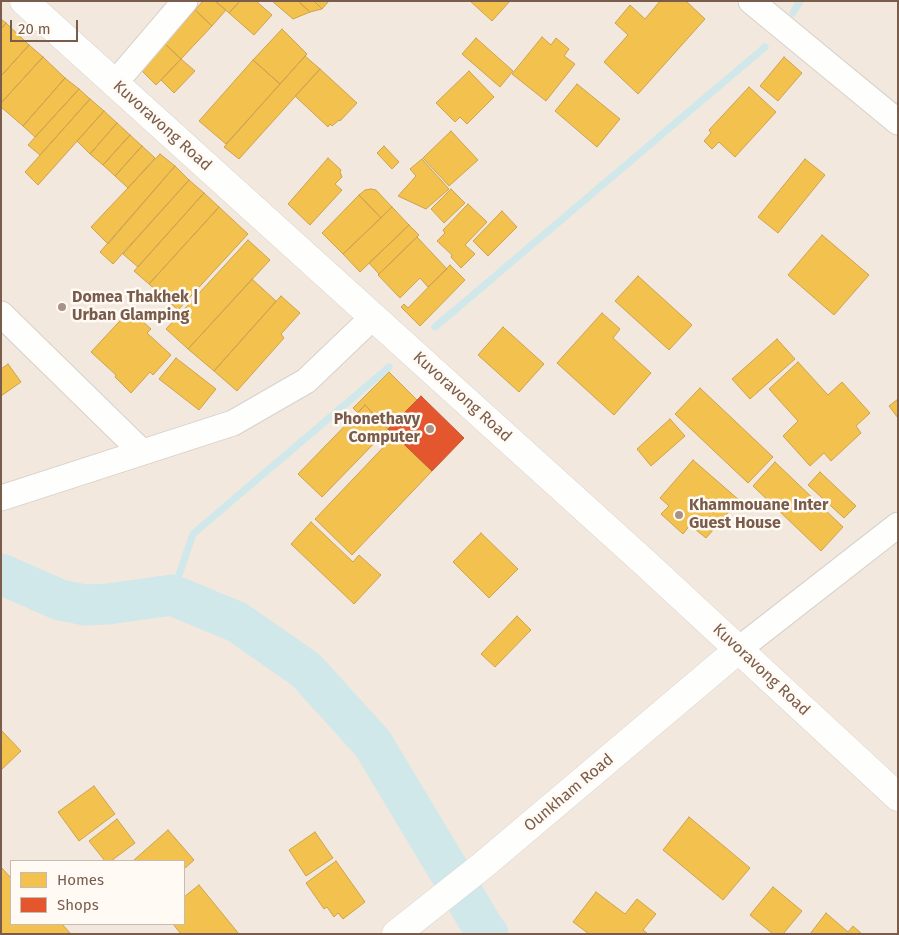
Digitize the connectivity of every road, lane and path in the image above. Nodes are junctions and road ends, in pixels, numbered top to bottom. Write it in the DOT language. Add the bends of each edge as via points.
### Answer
graph roads {
  1 [pos="24,1"];
  2 [pos="186,1"];
  3 [pos="751,1"];
  4 [pos="115,83"];
  5 [pos="898,122"];
  6 [pos="1,314"];
  7 [pos="373,317"];
  8 [pos="141,451"];
  9 [pos="1,498"];
  10 [pos="898,525"];
  11 [pos="739,649"];
  12 [pos="898,797"];
  13 [pos="396,934"];
  1 -- 4 [label="street, Kuvoravong Road"];
  2 -- 4 [label="street"];
  3 -- 5 [label="street"];
  4 -- 7 [label="street, Kuvoravong Road"];
  6 -- 8 [label="street"];
  7 -- 8 [label="street" via="306,381 233,423"];
  7 -- 11 [label="street, Kuvoravong Road"];
  8 -- 9 [label="street"];
  10 -- 11 [label="street"];
  11 -- 12 [label="street, Kuvoravong Road"];
  11 -- 13 [label="street, Ounkham Road" via="482,866"];
}
